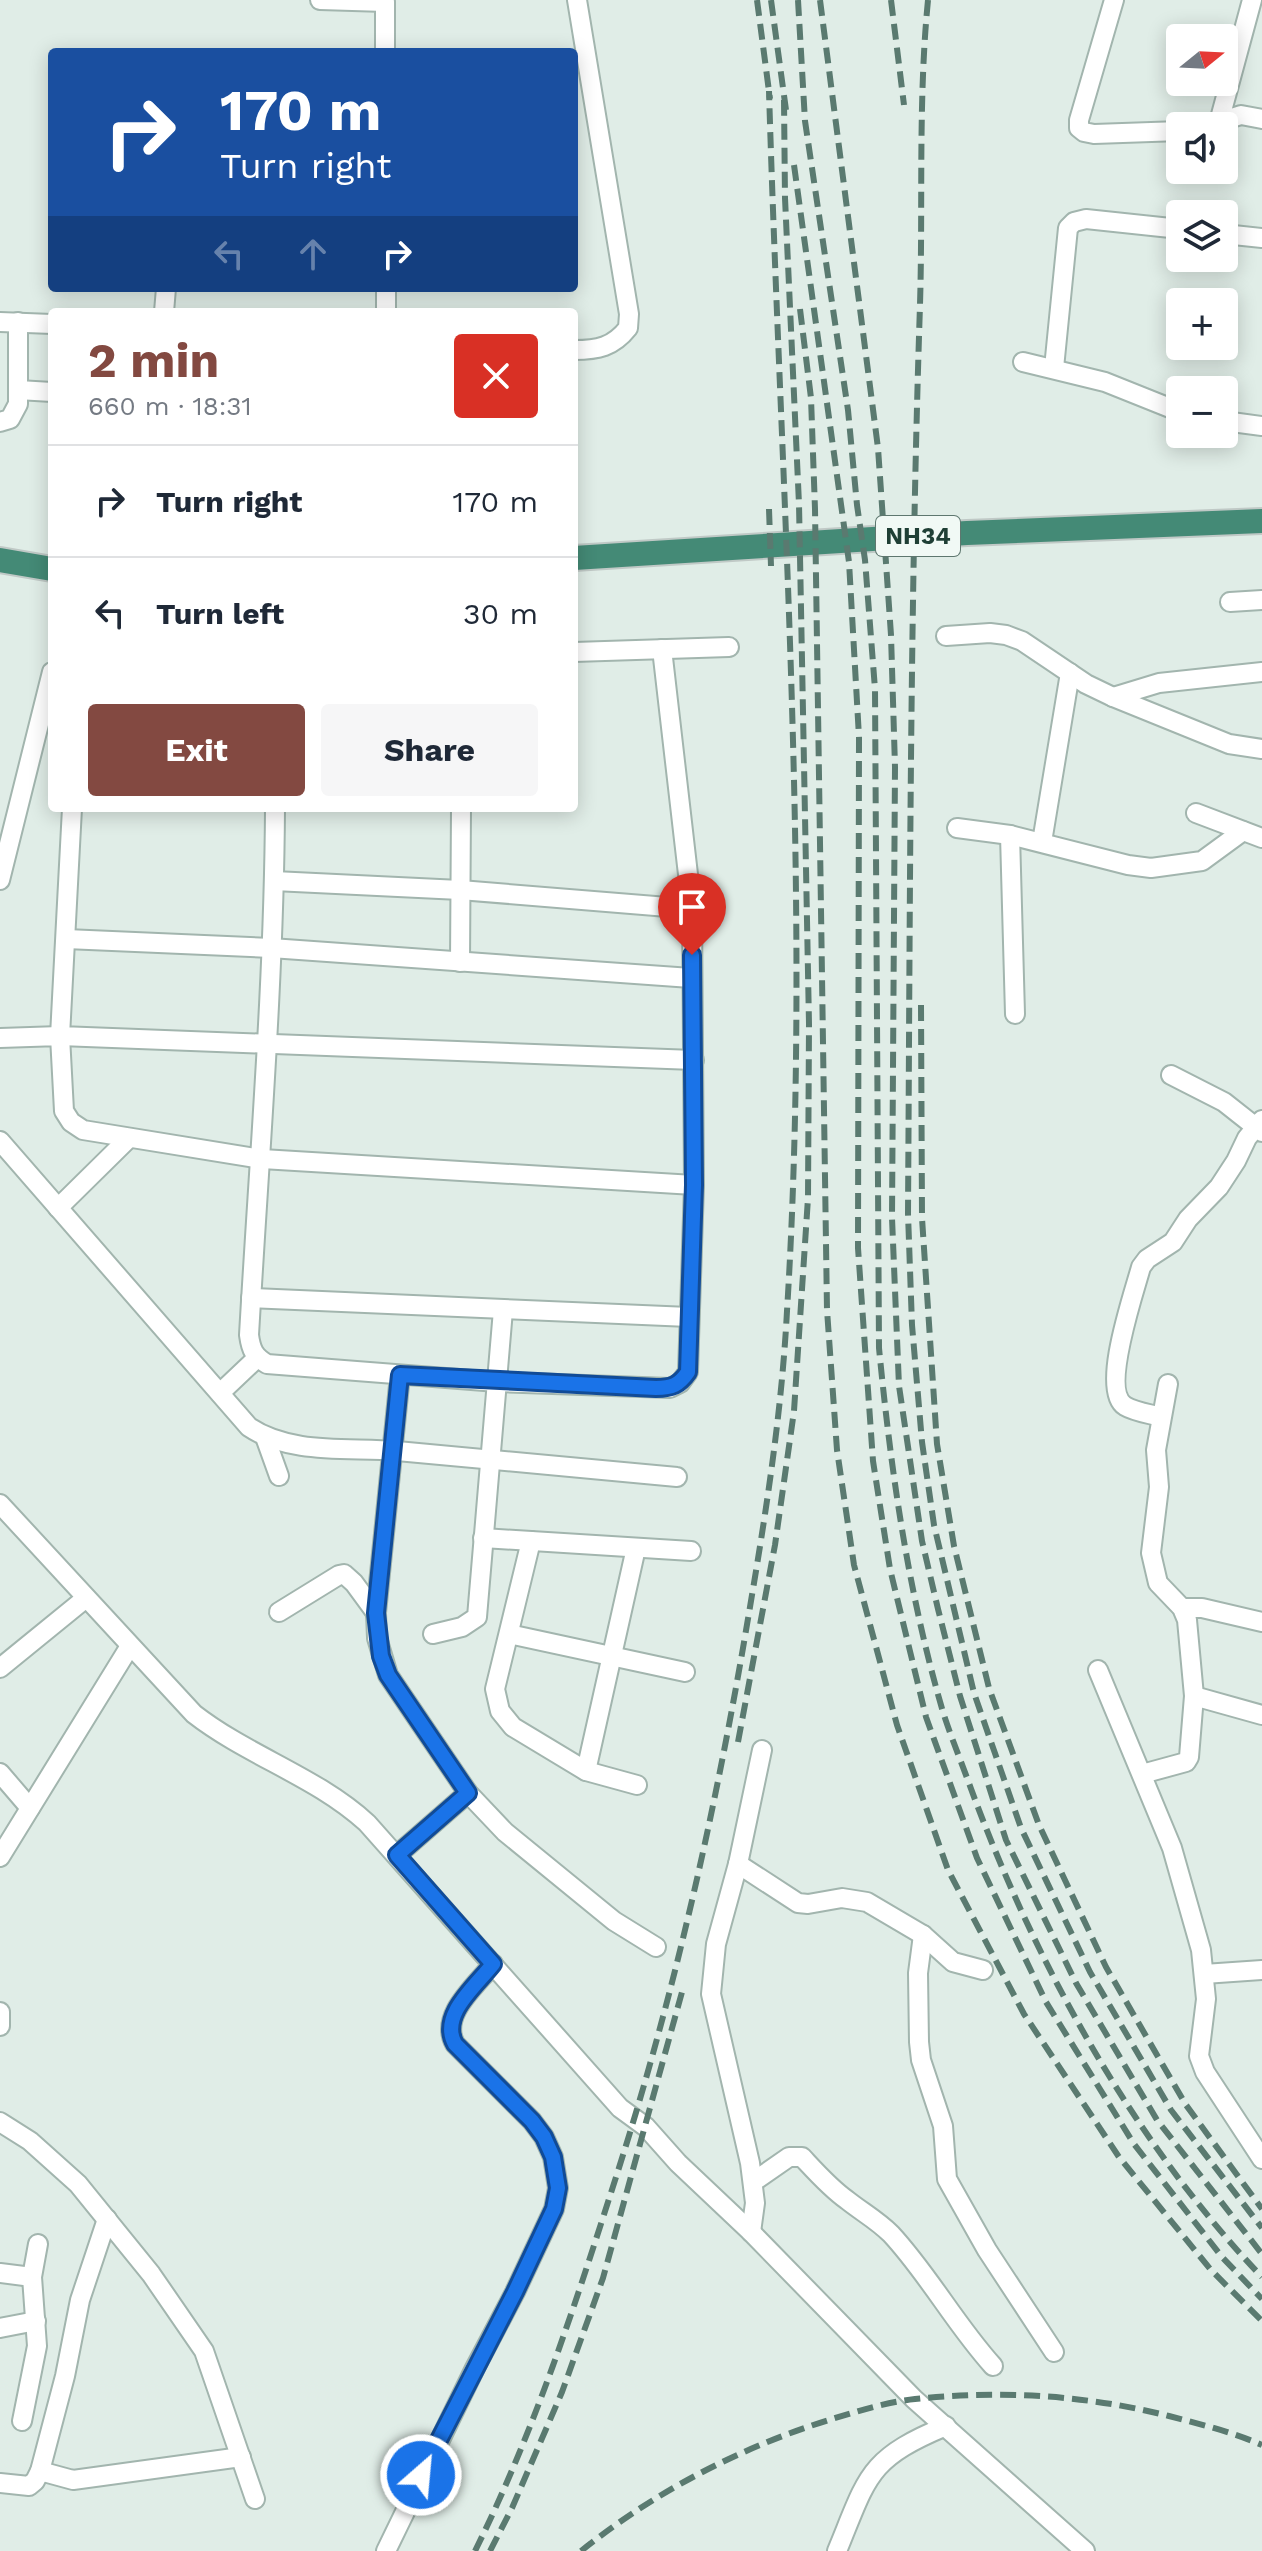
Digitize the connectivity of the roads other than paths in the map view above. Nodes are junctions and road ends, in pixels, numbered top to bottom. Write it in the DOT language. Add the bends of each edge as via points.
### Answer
graph roads {
  1 [pos="320,0"];
  2 [pos="577,0"];
  3 [pos="1114,0"];
  4 [pos="1252,0"];
  5 [pos="386,1"];
  6 [pos="385,48"];
  7 [pos="1216,112"];
  8 [pos="1238,116"];
  9 [pos="1262,119"];
  10 [pos="1166,131"];
  11 [pos="1166,228"];
  12 [pos="1238,235"];
  13 [pos="1262,238"];
  14 [pos="9,322"];
  15 [pos="48,324"];
  16 [pos="578,350"];
  17 [pos="1023,362"];
  18 [pos="1054,368"];
  19 [pos="18,390"];
  20 [pos="48,392"];
  21 [pos="1166,406"];
  22 [pos="0,422"];
  23 [pos="1238,423"];
  24 [pos="1262,426"];
  25 [pos="1262,521"];
  26 [pos="578,558"];
  27 [pos="0,560"];
  28 [pos="48,568"];
  29 [pos="1262,600"];
  30 [pos="1230,602"];
  31 [pos="946,636"];
  32 [pos="729,647"];
  33 [pos="662,649"];
  34 [pos="578,652"];
  35 [pos="1262,672"];
  36 [pos="1070,673"];
  37 [pos="48,688"];
  38 [pos="1113,697"];
  39 [pos="1262,749"];
  40 [pos="72,812"];
  41 [pos="275,812"];
  42 [pos="461,812"];
  43 [pos="1196,813"];
  44 [pos="957,828"];
  45 [pos="1243,831"];
  46 [pos="1010,835"];
  47 [pos="1262,838"];
  48 [pos="1042,842"];
  49 [pos="0,880"];
  50 [pos="274,881"];
  51 [pos="460,890"];
  52 [pos="692,909"];
  53 [pos="66,939"];
  54 [pos="271,948"];
  55 [pos="460,962"];
  56 [pos="691,978"];
  57 [pos="1015,1014"];
  58 [pos="60,1036"];
  59 [pos="0,1038"];
  60 [pos="267,1043"];
  61 [pos="694,1060"];
  62 [pos="1171,1075"];
  63 [pos="1260,1126"];
  64 [pos="129,1138"];
  65 [pos="0,1141"];
  66 [pos="262,1159"];
  67 [pos="694,1185"];
  68 [pos="58,1208"];
  69 [pos="251,1298"];
  70 [pos="503,1310"];
  71 [pos="689,1317"];
  72 [pos="257,1358"];
  73 [pos="400,1375"];
  74 [pos="497,1382"];
  75 [pos="1168,1384"];
  76 [pos="220,1393"];
  77 [pos="1161,1417"];
  78 [pos="265,1437"];
  79 [pos="395,1450"];
  80 [pos="490,1460"];
  81 [pos="279,1476"];
  82 [pos="677,1477"];
  83 [pos="0,1504"];
  84 [pos="483,1538"];
  85 [pos="531,1541"];
  86 [pos="636,1548"];
  87 [pos="691,1551"];
  88 [pos="86,1598"];
  89 [pos="1182,1608"];
  90 [pos="279,1612"];
  91 [pos="376,1613"];
  92 [pos="1262,1622"];
  93 [pos="433,1634"];
  94 [pos="509,1634"];
  95 [pos="130,1646"];
  96 [pos="613,1657"];
  97 [pos="0,1668"];
  98 [pos="1098,1670"];
  99 [pos="685,1672"];
  100 [pos="1194,1696"];
  101 [pos="1262,1715"];
  102 [pos="762,1750"];
  103 [pos="586,1771"];
  104 [pos="0,1773"];
  105 [pos="1142,1774"];
  106 [pos="637,1785"];
  107 [pos="468,1793"];
  108 [pos="30,1808"];
  109 [pos="397,1855"];
  110 [pos="0,1857"];
  111 [pos="738,1864"];
  112 [pos="923,1935"];
  113 [pos="656,1947"];
  114 [pos="493,1964"];
  115 [pos="983,1970"];
  116 [pos="1262,1970"];
  117 [pos="1204,1974"];
  118 [pos="0,2012"];
  119 [pos="0,2026"];
  120 [pos="0,2122"];
  121 [pos="1262,2159"];
  122 [pos="753,2182"];
  123 [pos="107,2219"];
  124 [pos="751,2232"];
  125 [pos="38,2244"];
  126 [pos="0,2273"];
  127 [pos="32,2277"];
  128 [pos="36,2321"];
  129 [pos="0,2328"];
  130 [pos="1054,2352"];
  131 [pos="993,2366"];
  132 [pos="22,2421"];
  133 [pos="946,2426"];
  134 [pos="241,2457"];
  135 [pos="40,2471"];
  136 [pos="0,2483"];
  137 [pos="255,2499"];
  138 [pos="386,2551"];
  139 [pos="837,2551"];
  140 [pos="1085,2551"];
  1 -- 5 [label="street"];
  2 -- 16 [label="street" via="629,314 628,328 610,345"];
  3 -- 10 [label="street" via="1079,128 1094,134"];
  4 -- 7 [label="street"];
  5 -- 6 [label="street"];
  8 -- 9 [label="street"];
  11 -- 18 [label="street" via="1086,219 1068,228"];
  12 -- 13 [label="street"];
  14 -- 15 [label="street"];
  14 -- 19 [label="street"];
  17 -- 18 [label="street"];
  18 -- 21 [label="street"];
  19 -- 20 [label="street"];
  19 -- 22 [label="street" via="15,412"];
  23 -- 24 [label="street"];
  25 -- 26 [label="highway, NH34"];
  27 -- 28 [label="highway"];
  29 -- 30 [label="street"];
  31 -- 36 [label="street" via="1006,635"];
  32 -- 33 [label="street"];
  33 -- 34 [label="street"];
  33 -- 52 [label="street"];
  35 -- 38 [label="street" via="1159,683"];
  36 -- 38 [label="street"];
  36 -- 48 [label="street"];
  37 -- 49 [label="street"];
  38 -- 39 [label="street" via="1229,744"];
  40 -- 53 [label="street"];
  41 -- 50 [label="street"];
  42 -- 51 [label="street"];
  43 -- 45 [label="street"];
  44 -- 46 [label="street"];
  45 -- 47 [label="street"];
  45 -- 48 [label="street" via="1202,861 1151,868"];
  46 -- 48 [label="street"];
  46 -- 57 [label="street"];
  50 -- 51 [label="street"];
  50 -- 54 [label="street"];
  51 -- 52 [label="street"];
  51 -- 55 [label="street"];
  52 -- 56 [label="street"];
  53 -- 54 [label="street"];
  53 -- 58 [label="street"];
  54 -- 55 [label="street"];
  54 -- 60 [label="street"];
  55 -- 56 [label="street"];
  56 -- 61 [label="street"];
  58 -- 59 [label="street"];
  58 -- 60 [label="street"];
  58 -- 64 [label="street" via="64,1111 71,1122 83,1130"];
  60 -- 61 [label="street"];
  60 -- 66 [label="street"];
  61 -- 67 [label="street"];
  62 -- 63 [label="street"];
  63 -- 77 [label="street" via="1173,1242 1141,1267 1115,1392 1126,1407"];
  64 -- 66 [label="street"];
  64 -- 68 [label="street"];
  65 -- 68 [label="street"];
  66 -- 67 [label="street"];
  66 -- 69 [label="street"];
  67 -- 71 [label="street"];
  68 -- 76 [label="street"];
  69 -- 70 [label="street"];
  69 -- 72 [label="street" via="249,1335"];
  70 -- 71 [label="street"];
  70 -- 74 [label="street"];
  71 -- 74 [label="street" via="688,1372 670,1388"];
  72 -- 73 [label="street" via="267,1364"];
  72 -- 76 [label="street"];
  73 -- 74 [label="street"];
  73 -- 79 [label="street"];
  74 -- 80 [label="street"];
  75 -- 77 [label="street"];
  76 -- 78 [label="street" via="249,1427"];
  77 -- 89 [label="street" via="1152,1565 1158,1583"];
  78 -- 79 [label="street" via="289,1445"];
  78 -- 81 [label="street"];
  79 -- 80 [label="street"];
  79 -- 91 [label="street"];
  80 -- 82 [label="street"];
  80 -- 84 [label="street"];
  83 -- 88 [label="street"];
  84 -- 85 [label="street"];
  84 -- 93 [label="street" via="477,1617"];
  85 -- 86 [label="street"];
  85 -- 94 [label="street"];
  86 -- 87 [label="street"];
  86 -- 96 [label="street"];
  88 -- 95 [label="street"];
  88 -- 97 [label="street"];
  89 -- 92 [label="street"];
  89 -- 100 [label="street"];
  90 -- 91 [label="street" via="344,1574"];
  91 -- 107 [label="street" via="388,1675"];
  94 -- 96 [label="street"];
  94 -- 103 [label="street" via="495,1689 500,1711 513,1727"];
  95 -- 108 [label="street"];
  95 -- 109 [label="street" via="202,1721 347,1804"];
  96 -- 99 [label="street"];
  96 -- 103 [label="street"];
  98 -- 105 [label="street"];
  100 -- 101 [label="street"];
  100 -- 105 [label="street" via="1189,1757 1180,1765"];
  102 -- 111 [label="street"];
  103 -- 106 [label="street"];
  104 -- 108 [label="street"];
  105 -- 117 [label="street" via="1172,1848"];
  107 -- 109 [label="street"];
  107 -- 113 [label="street" via="505,1832 614,1921"];
  108 -- 110 [label="street"];
  109 -- 114 [label="street"];
  111 -- 112 [label="street" via="798,1903 853,1898"];
  111 -- 122 [label="street" via="716,1944 711,1994"];
  112 -- 115 [label="street" via="953,1962"];
  112 -- 130 [label="street" via="920,2051 943,2126 947,2179"];
  114 -- 124 [label="street" via="620,2108 646,2127"];
  114 -- 138 [label="street" via="452,2015 450,2036 544,2137 558,2188 554,2209 515,2292"];
  116 -- 117 [label="street"];
  117 -- 121 [label="street" via="1199,2056"];
  118 -- 119 [label="street"];
  120 -- 123 [label="street" via="63,2169"];
  122 -- 124 [label="street"];
  122 -- 131 [label="street" via="789,2157 802,2157 890,2233"];
  123 -- 134 [label="street" via="204,2351"];
  123 -- 135 [label="street" via="80,2300"];
  124 -- 133 [label="street"];
  125 -- 127 [label="street"];
  126 -- 127 [label="street"];
  127 -- 128 [label="street"];
  128 -- 129 [label="street"];
  128 -- 132 [label="street" via="35,2359"];
  133 -- 139 [label="street" via="901,2447 875,2468"];
  133 -- 140 [label="street"];
  134 -- 135 [label="street" via="73,2480"];
  134 -- 137 [label="street"];
  135 -- 136 [label="street" via="29,2486"];
}
